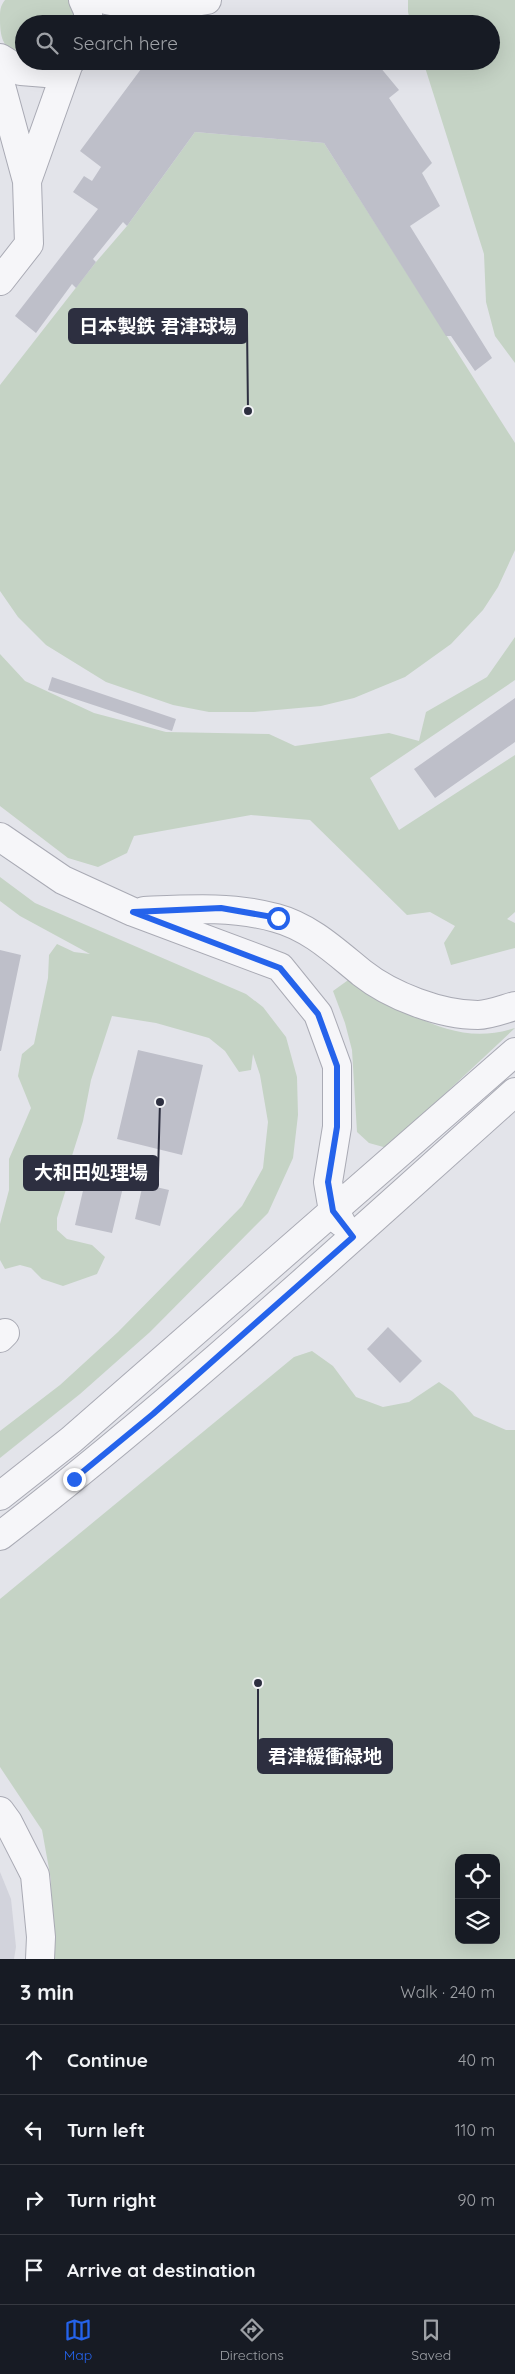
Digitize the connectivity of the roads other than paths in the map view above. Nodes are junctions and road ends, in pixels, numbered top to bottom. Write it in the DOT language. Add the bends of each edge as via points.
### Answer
graph roads {
  1 [pos="83,0"];
  2 [pos="106,0"];
  3 [pos="207,0"];
  4 [pos="88,15"];
  5 [pos="141,15"];
  6 [pos="147,15"];
  7 [pos="0,58"];
  8 [pos="15,67"];
  9 [pos="19,70"];
  10 [pos="53,70"];
  11 [pos="67,70"];
  12 [pos="0,82"];
  13 [pos="27,181"];
  14 [pos="0,281"];
  15 [pos="0,837"];
  16 [pos="133,912"];
  17 [pos="515,1006"];
  18 [pos="515,1052"];
  19 [pos="515,1092"];
  20 [pos="333,1211"];
  21 [pos="353,1237"];
  22 [pos="0,1496"];
  23 [pos="0,1536"];
  24 [pos="0,1811"];
  25 [pos="40,1959"];
  1 -- 4 [label="street"];
  2 -- 5 [label="street"];
  3 -- 6 [label="street"];
  7 -- 8 [label="street"];
  9 -- 10 [label="street" via="46,73"];
  11 -- 13 [label="street"];
  12 -- 13 [label="street"];
  13 -- 14 [label="street" via="28,244"];
  15 -- 16 [label="street" via="63,880"];
  16 -- 17 [label="street" via="221,908 278,918 322,940 364,974 406,1000 479,1015"];
  16 -- 20 [label="street" via="280,968 318,1014 337,1066 337,1127 328,1182"];
  18 -- 20 [label="street"];
  19 -- 21 [label="street"];
  20 -- 21 [label="street"];
  20 -- 22 [label="street" via="71,1440"];
  21 -- 23 [label="street" via="153,1414"];
  24 -- 25 [label="street" via="35,1875"];
}
